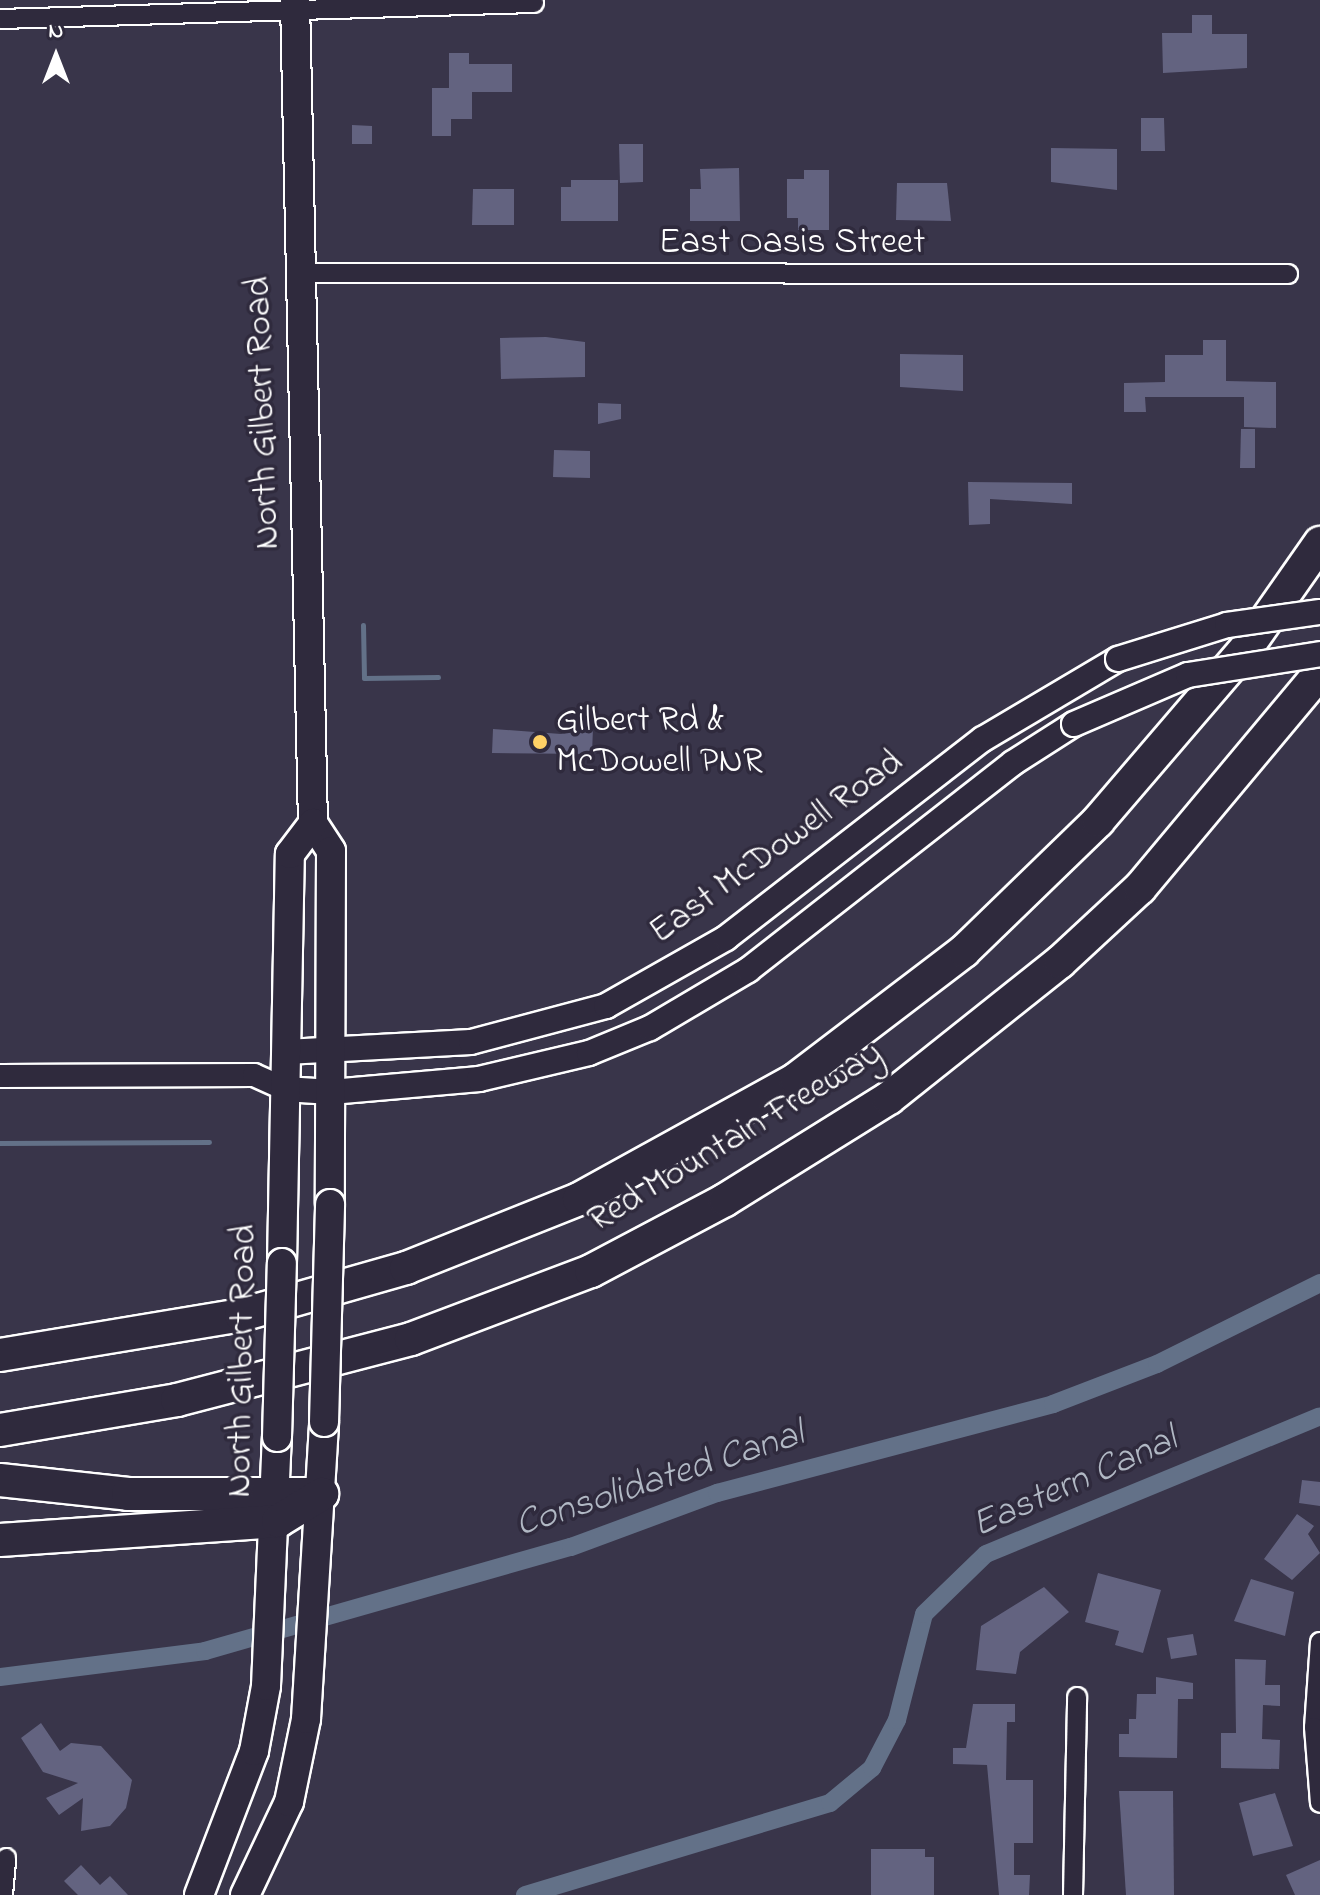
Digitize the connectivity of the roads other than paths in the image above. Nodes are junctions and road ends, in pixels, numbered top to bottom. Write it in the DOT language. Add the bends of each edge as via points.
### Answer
graph roads {
  1 [pos="534,3"];
  2 [pos="295,5"];
  3 [pos="0,19"];
  4 [pos="298,273"];
  5 [pos="1288,274"];
  6 [pos="1320,543"];
  7 [pos="1320,612"];
  8 [pos="1320,654"];
  9 [pos="1320,673"];
  10 [pos="313,823"];
  11 [pos="331,1048"];
  12 [pos="286,1052"];
  13 [pos="254,1075"];
  14 [pos="0,1076"];
  15 [pos="285,1089"];
  16 [pos="331,1092"];
  17 [pos="0,1355"];
  18 [pos="0,1430"];
  19 [pos="0,1480"];
  20 [pos="276,1488"];
  21 [pos="322,1494"];
  22 [pos="278,1521"];
  23 [pos="0,1540"];
  24 [pos="1320,1642"];
  25 [pos="1077,1697"];
  26 [pos="1317,1727"];
  27 [pos="1320,1803"];
  28 [pos="6,1858"];
  29 [pos="3,1895"];
  30 [pos="199,1895"];
  31 [pos="245,1895"];
  32 [pos="1073,1895"];
  1 -- 2 [label="street"];
  2 -- 3 [label="street"];
  2 -- 4 [label="main road, North Gilbert Road"];
  4 -- 5 [label="street, East Oasis Street"];
  4 -- 10 [label="main road, North Gilbert Road"];
  6 -- 17 [label="highway, Red Mountain Freeway" via="1248,646 1098,821 964,951 796,1079 579,1199 406,1268 241,1315"];
  7 -- 11 [label="main road, East McDowell Road, bridge" via="1227,625 1118,659 1022,712 761,913 620,999 519,1034"];
  8 -- 16 [label="main road, East McDowell Road, bridge" via="1188,675 1074,724 1013,763 748,970 650,1028 535,1069"];
  9 -- 18 [label="highway, Red Mountain Freeway" via="1140,888 1060,962 889,1098 725,1200 591,1271 398,1344 177,1400"];
  10 -- 11 [label="main road, North Gilbert Road" via="331,851"];
  10 -- 12 [label="main road, North Gilbert Road" via="290,854"];
  11 -- 12 [label="main road, East McDowell Road"];
  11 -- 16 [label="main road, North Gilbert Road"];
  12 -- 13 [label="street"];
  12 -- 15 [label="main road, North Gilbert Road"];
  13 -- 14 [label="street, East McDowell Road"];
  13 -- 15 [label="street, East McDowell Road"];
  15 -- 16 [label="main road, East McDowell Road"];
  15 -- 20 [label="main road, North Gilbert Road, bridge"];
  16 -- 21 [label="main road, North Gilbert Road, bridge"];
  19 -- 20 [label="highway" via="128,1494"];
  20 -- 21 [label="highway"];
  20 -- 22 [label="main road, North Gilbert Road"];
  21 -- 22 [label="highway"];
  21 -- 31 [label="main road, North Gilbert Road" via="311,1669 289,1802"];
  22 -- 23 [label="highway"];
  22 -- 30 [label="main road, North Gilbert Road" via="266,1686 254,1751"];
  24 -- 26 [label="street"];
  25 -- 32 [label="street"];
  26 -- 27 [label="street"];
  28 -- 29 [label="street"];
}
